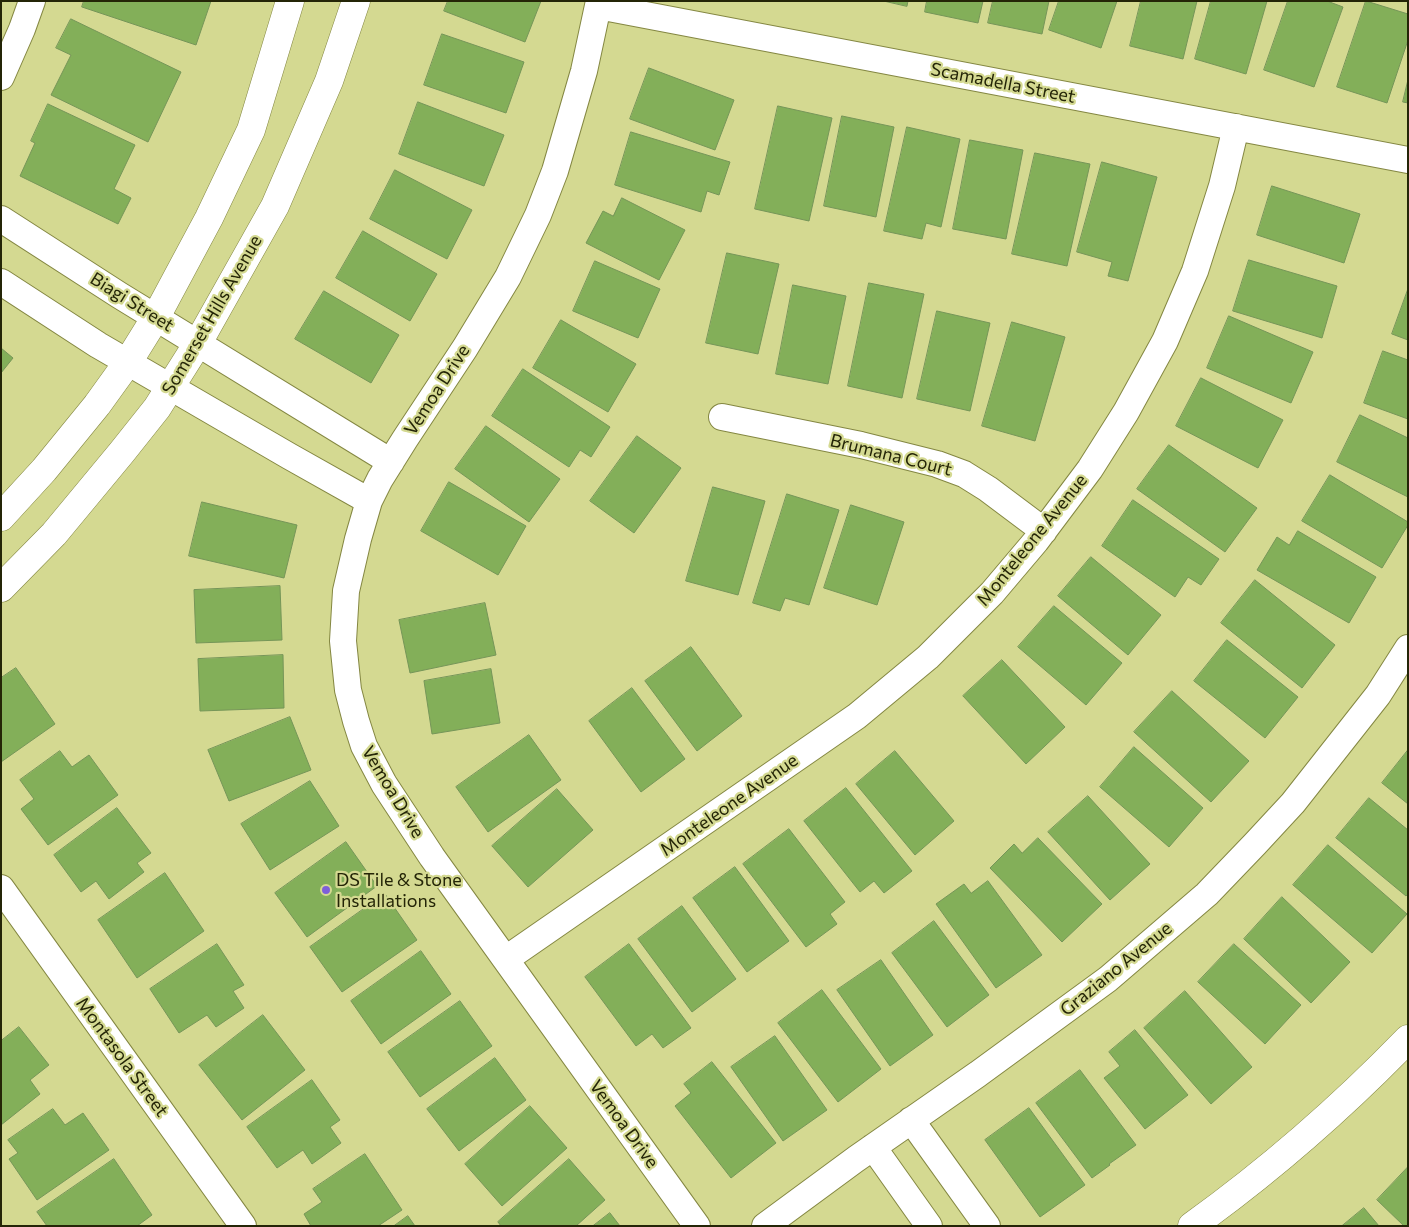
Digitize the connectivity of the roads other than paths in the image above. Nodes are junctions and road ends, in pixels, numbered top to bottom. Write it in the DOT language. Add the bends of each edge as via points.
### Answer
graph roads {
  1 [pos="32,1"];
  2 [pos="290,1"];
  3 [pos="356,1"];
  4 [pos="598,3"];
  5 [pos="1,78"];
  6 [pos="1236,127"];
  7 [pos="1408,160"];
  8 [pos="1,219"];
  9 [pos="1,282"];
  10 [pos="156,317"];
  11 [pos="198,343"];
  12 [pos="128,362"];
  13 [pos="171,387"];
  14 [pos="722,417"];
  15 [pos="391,462"];
  16 [pos="369,501"];
  17 [pos="1,517"];
  18 [pos="1044,531"];
  19 [pos="1,588"];
  20 [pos="1408,648"];
  21 [pos="1,889"];
  22 [pos="506,960"];
  23 [pos="1408,1039"];
  24 [pos="911,1120"];
  25 [pos="873,1147"];
  26 [pos="243,1226"];
  27 [pos="697,1226"];
  28 [pos="765,1226"];
  29 [pos="929,1226"];
  30 [pos="987,1226"];
  31 [pos="1192,1226"];
  1 -- 5 [label="street"];
  2 -- 10 [label="main road" via="251,130"];
  3 -- 11 [label="main road, Somerset Hills Avenue" via="329,82 275,206"];
  4 -- 6 [label="street, Scamadella Street"];
  4 -- 15 [label="street, Vemoa Drive" via="584,71 555,172 538,215 508,277"];
  6 -- 7 [label="street, Scamadella Street"];
  6 -- 18 [label="street, Monteleone Avenue" via="1222,186 1195,271 1165,341 1090,469"];
  8 -- 10 [label="street, Biagi Street"];
  9 -- 12 [label="street"];
  10 -- 11 [label="street, Biagi Street"];
  10 -- 12 [label="main road"];
  11 -- 13 [label="main road, Somerset Hills Avenue"];
  11 -- 15 [label="street, Biagi Street"];
  12 -- 13 [label="street"];
  12 -- 17 [label="main road" via="44,470"];
  13 -- 16 [label="street"];
  13 -- 19 [label="main road, Somerset Hills Avenue" via="54,534"];
  14 -- 18 [label="street, Brumana Court" via="937,464 988,488"];
  15 -- 16 [label="street, Vemoa Drive"];
  16 -- 22 [label="street, Vemoa Drive" via="346,591 344,641 348,690 356,721 364,746 384,784"];
  18 -- 22 [label="street, Monteleone Avenue" via="992,594 928,657 857,716"];
  20 -- 24 [label="street, Graziano Avenue" via="1378,695 1293,803 1207,894 1108,979"];
  21 -- 26 [label="street, Montasola Street"];
  22 -- 27 [label="street, Vemoa Drive"];
  23 -- 31 [label="main road" via="1317,1127"];
  24 -- 25 [label="street, Graziano Avenue"];
  24 -- 30 [label="street"];
  25 -- 28 [label="street, Graziano Avenue"];
  25 -- 29 [label="street"];
}
